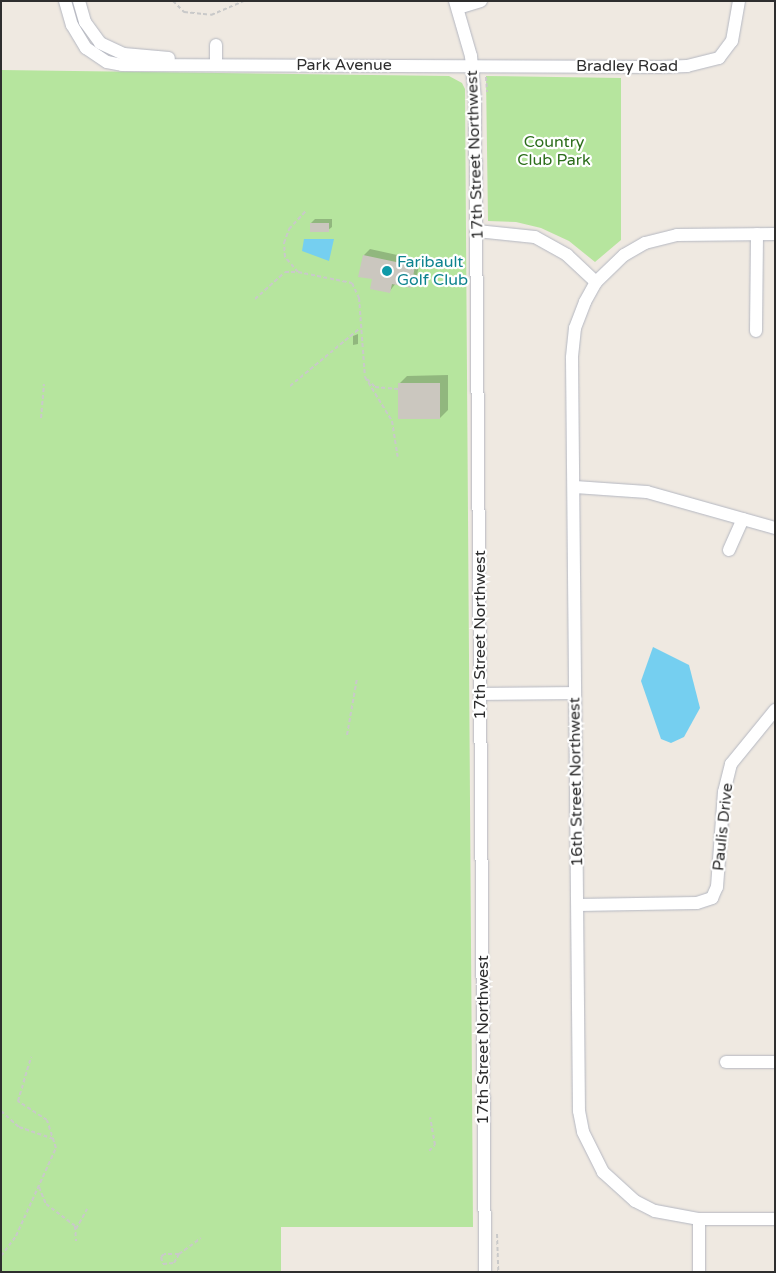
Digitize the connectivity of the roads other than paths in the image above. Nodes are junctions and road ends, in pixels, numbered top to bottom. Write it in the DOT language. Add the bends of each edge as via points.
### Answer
graph roads {
  1 [pos="65,1"];
  2 [pos="79,1"];
  3 [pos="482,1"];
  4 [pos="739,1"];
  5 [pos="457,5"];
  6 [pos="216,45"];
  7 [pos="216,64"];
  8 [pos="472,65"];
  9 [pos="477,231"];
  10 [pos="757,234"];
  11 [pos="775,234"];
  12 [pos="596,282"];
  13 [pos="756,331"];
  14 [pos="575,486"];
  15 [pos="743,519"];
  16 [pos="775,528"];
  17 [pos="729,550"];
  18 [pos="574,693"];
  19 [pos="480,694"];
  20 [pos="775,710"];
  21 [pos="578,905"];
  22 [pos="726,1062"];
  23 [pos="775,1062"];
  24 [pos="699,1219"];
  25 [pos="775,1219"];
  26 [pos="485,1272"];
  27 [pos="699,1272"];
  1 -- 7 [label="street, Park Avenue" via="78,38 95,57 107,62 140,66"];
  2 -- 7 [label="street, Park Avenue" via="92,35 110,49 124,54"];
  3 -- 5 [label="street"];
  4 -- 8 [label="street, Bradley Road" via="727,51 709,62 661,67"];
  5 -- 8 [label="street, 17th Street Northwest"];
  6 -- 7 [label="street"];
  7 -- 8 [label="street, Park Avenue"];
  8 -- 9 [label="street, 17th Street Northwest"];
  9 -- 12 [label="street" via="535,238 567,255"];
  9 -- 19 [label="street, 17th Street Northwest"];
  10 -- 11 [label="street, 16th Street Northwest"];
  10 -- 12 [label="street, 16th Street Northwest" via="684,234 652,240 624,255"];
  10 -- 13 [label="street"];
  12 -- 14 [label="street, 16th Street Northwest" via="580,312 574,338"];
  14 -- 15 [label="street" via="647,492"];
  14 -- 18 [label="street, 16th Street Northwest"];
  15 -- 16 [label="street"];
  15 -- 17 [label="street"];
  18 -- 19 [label="street"];
  18 -- 21 [label="street, 16th Street Northwest"];
  19 -- 26 [label="street, 17th Street Northwest"];
  20 -- 21 [label="street, Paulis Drive" via="739,752 729,771 717,887 712,898 697,903"];
  21 -- 24 [label="street, 16th Street Northwest" via="579,1111 591,1152 603,1172 635,1202 677,1217"];
  22 -- 23 [label="street"];
  24 -- 25 [label="street, 16th Street Northwest"];
  24 -- 27 [label="street"];
}
